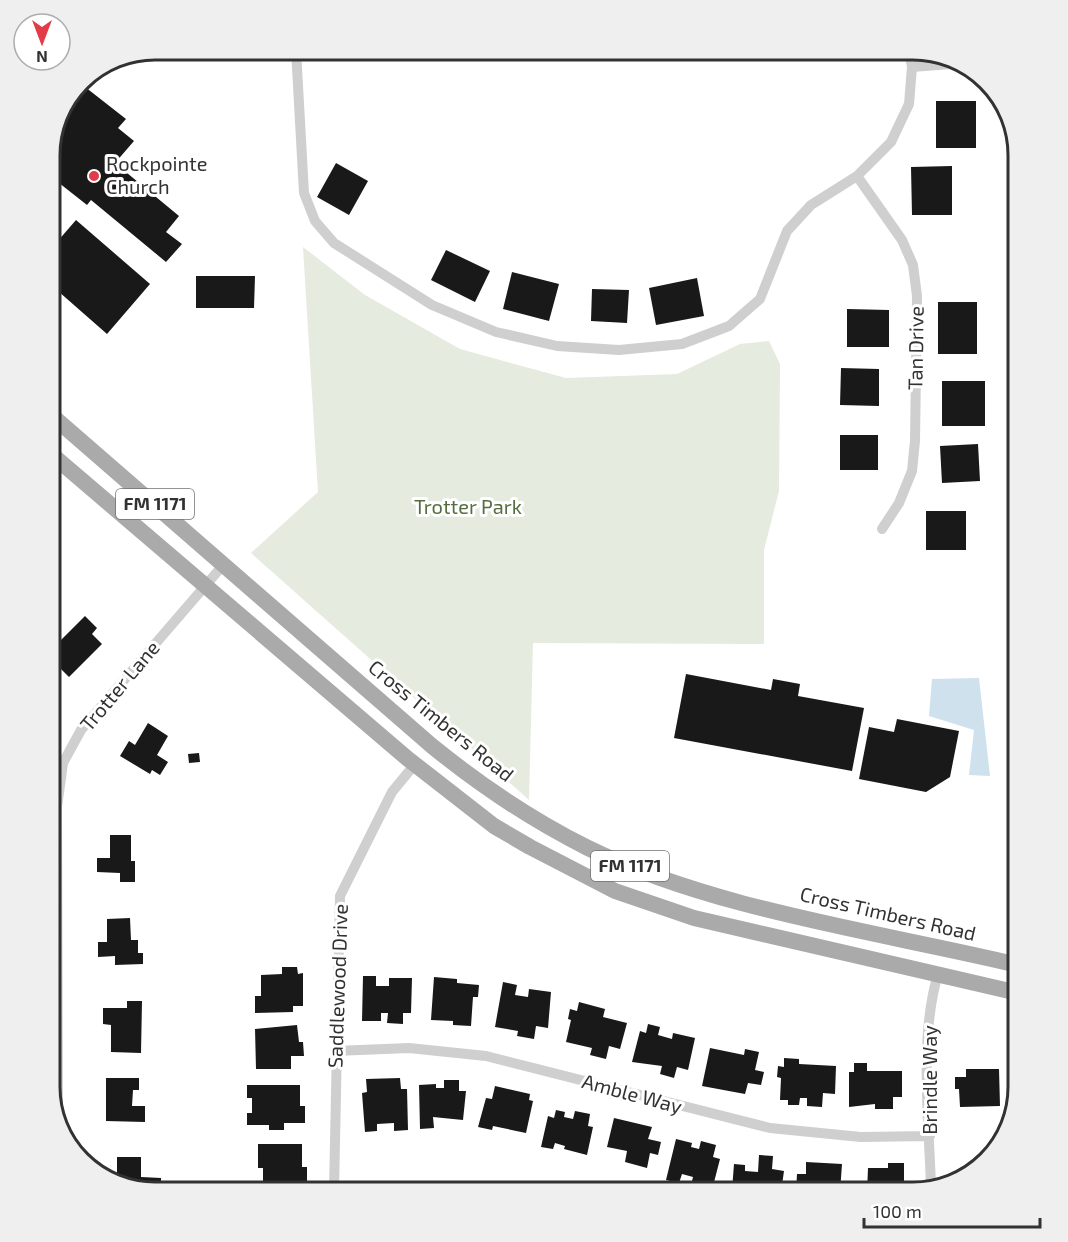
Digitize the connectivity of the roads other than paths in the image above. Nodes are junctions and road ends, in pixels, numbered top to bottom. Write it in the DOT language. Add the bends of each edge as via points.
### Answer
graph roads {
  1 [pos="297,60"];
  2 [pos="911,60"];
  3 [pos="943,65"];
  4 [pos="912,67"];
  5 [pos="857,176"];
  6 [pos="60,423"];
  7 [pos="60,462"];
  8 [pos="882,529"];
  9 [pos="224,564"];
  10 [pos="204,585"];
  11 [pos="415,764"];
  12 [pos="60,785"];
  13 [pos="948,948"];
  14 [pos="1008,963"];
  15 [pos="938,974"];
  16 [pos="1008,991"];
  17 [pos="335,1051"];
  18 [pos="930,1136"];
  19 [pos="931,1180"];
  20 [pos="334,1182"];
  1 -- 5 [label="street" via="304,193 315,220 334,243 432,305 496,332 557,346 619,350 682,345 729,326 760,299 787,231 811,205"];
  2 -- 4 [label="street"];
  3 -- 4 [label="street"];
  4 -- 5 [label="street" via="909,104 891,142"];
  5 -- 8 [label="street, Tan Drive" via="902,240 913,266 917,296 912,471 899,503"];
  6 -- 9 [label="main road, Cross Timbers Road / FM 1171"];
  7 -- 10 [label="main road, FM 1171"];
  9 -- 10 [label="street, Trotter Lane"];
  9 -- 13 [label="main road, Cross Timbers Road / FM 1171" via="469,776 534,819 588,848 716,895"];
  10 -- 11 [label="main road, FM 1171"];
  10 -- 12 [label="street, Trotter Lane" via="81,730 63,763"];
  11 -- 15 [label="main road, FM 1171" via="494,826 615,891 704,920"];
  11 -- 17 [label="street, Saddlewood Drive" via="392,792 340,896"];
  13 -- 14 [label="main road, Cross Timbers Road / FM 1171"];
  13 -- 15 [label="main road"];
  15 -- 16 [label="main road, FM 1171"];
  15 -- 18 [label="street, Brindle Way" via="928,1031"];
  17 -- 18 [label="street, Amble Way" via="409,1048 486,1056 770,1128 861,1137"];
  17 -- 20 [label="street, Saddlewood Drive"];
  18 -- 19 [label="street, Brindle Way"];
}
